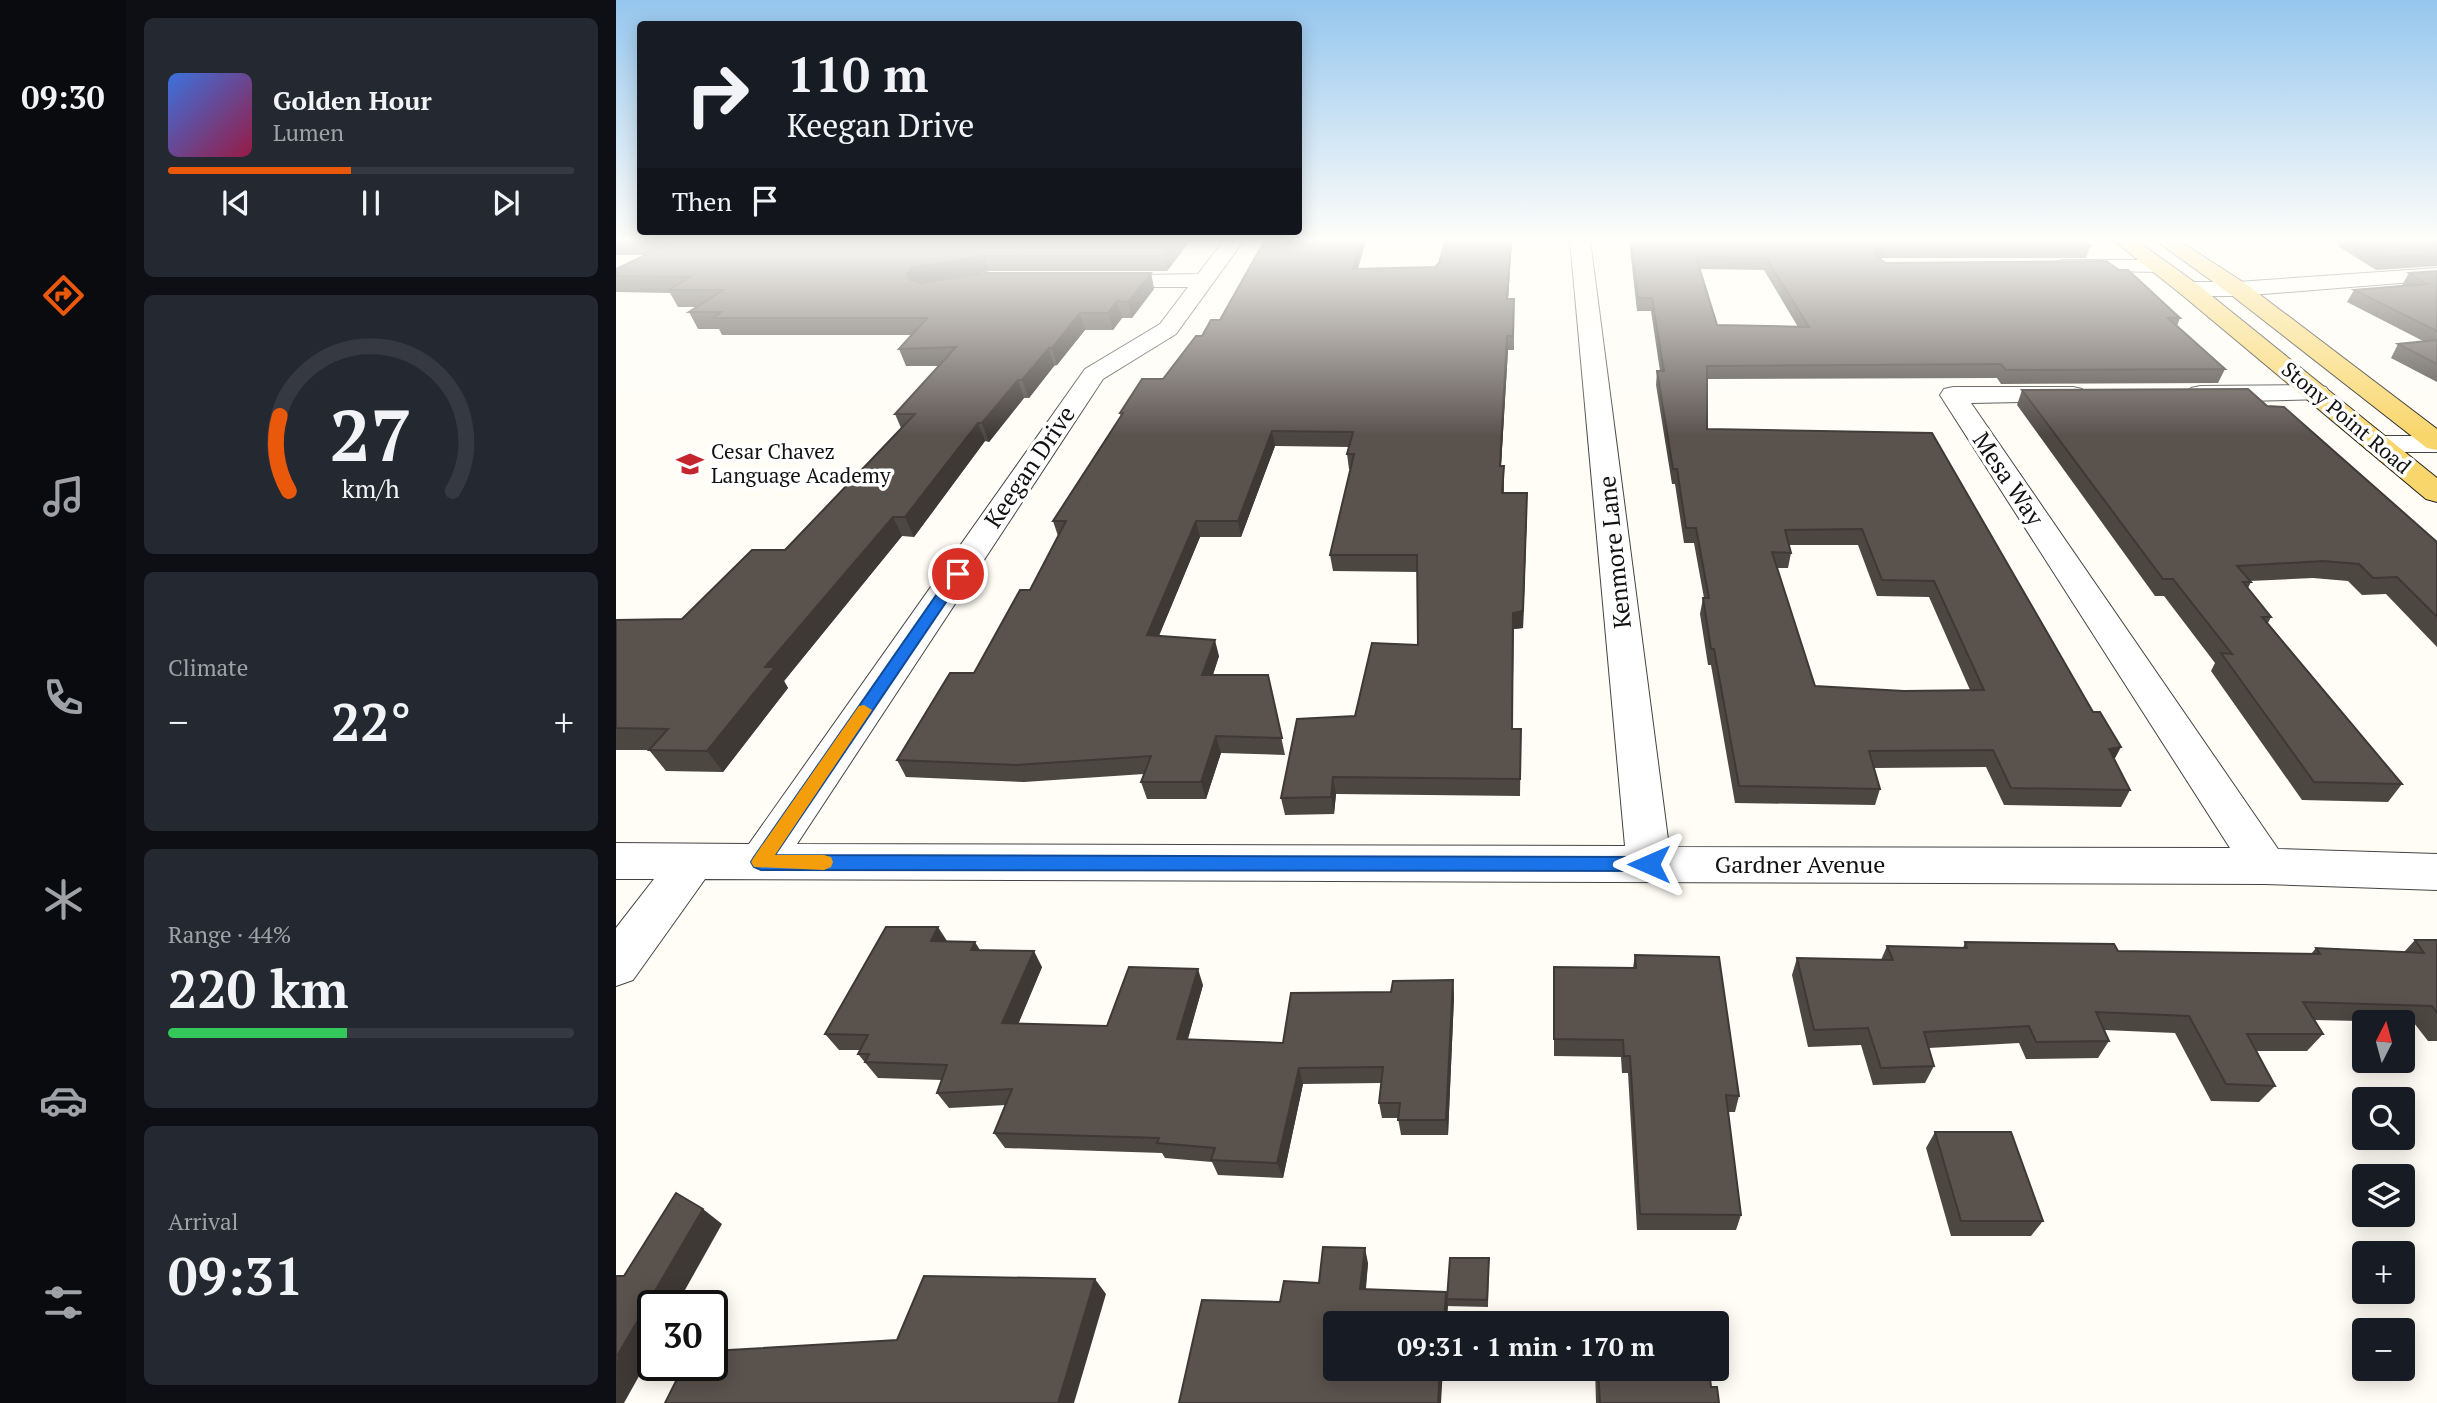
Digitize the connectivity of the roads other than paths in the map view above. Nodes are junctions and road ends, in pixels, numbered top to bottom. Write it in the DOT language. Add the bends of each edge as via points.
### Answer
graph roads {
  1 [pos="1185,305"];
  2 [pos="1587,305"];
  3 [pos="2209,305"];
  4 [pos="2259,305"];
  5 [pos="2317,393"];
  6 [pos="2106,394"];
  7 [pos="2176,394"];
  8 [pos="2437,443"];
  9 [pos="2377,444"];
  10 [pos="2437,493"];
  11 [pos="616,861"];
  12 [pos="693,862"];
  13 [pos="761,862"];
  14 [pos="1649,864"];
  15 [pos="2265,866"];
  16 [pos="2437,872"];
  17 [pos="616,965"];
  1 -- 13 [label="street, Keegan Drive" via="1168,329 1094,374"];
  2 -- 14 [label="street, Kenmore Lane"];
  3 -- 5 [label="main road, Stony Point Road"];
  4 -- 8 [label="main road, Stony Point Road"];
  5 -- 7 [label="street"];
  5 -- 9 [label="main road, Stony Point Road"];
  6 -- 15 [label="street, Mesa Way" via="1953,396"];
  8 -- 9 [label="street"];
  9 -- 10 [label="main road, Stony Point Road"];
  11 -- 12 [label="street, Gardner Avenue"];
  12 -- 13 [label="street, Gardner Avenue"];
  12 -- 17 [label="street"];
  13 -- 14 [label="street, Gardner Avenue"];
  14 -- 15 [label="street, Gardner Avenue"];
  15 -- 16 [label="street, Gardner Avenue"];
}
